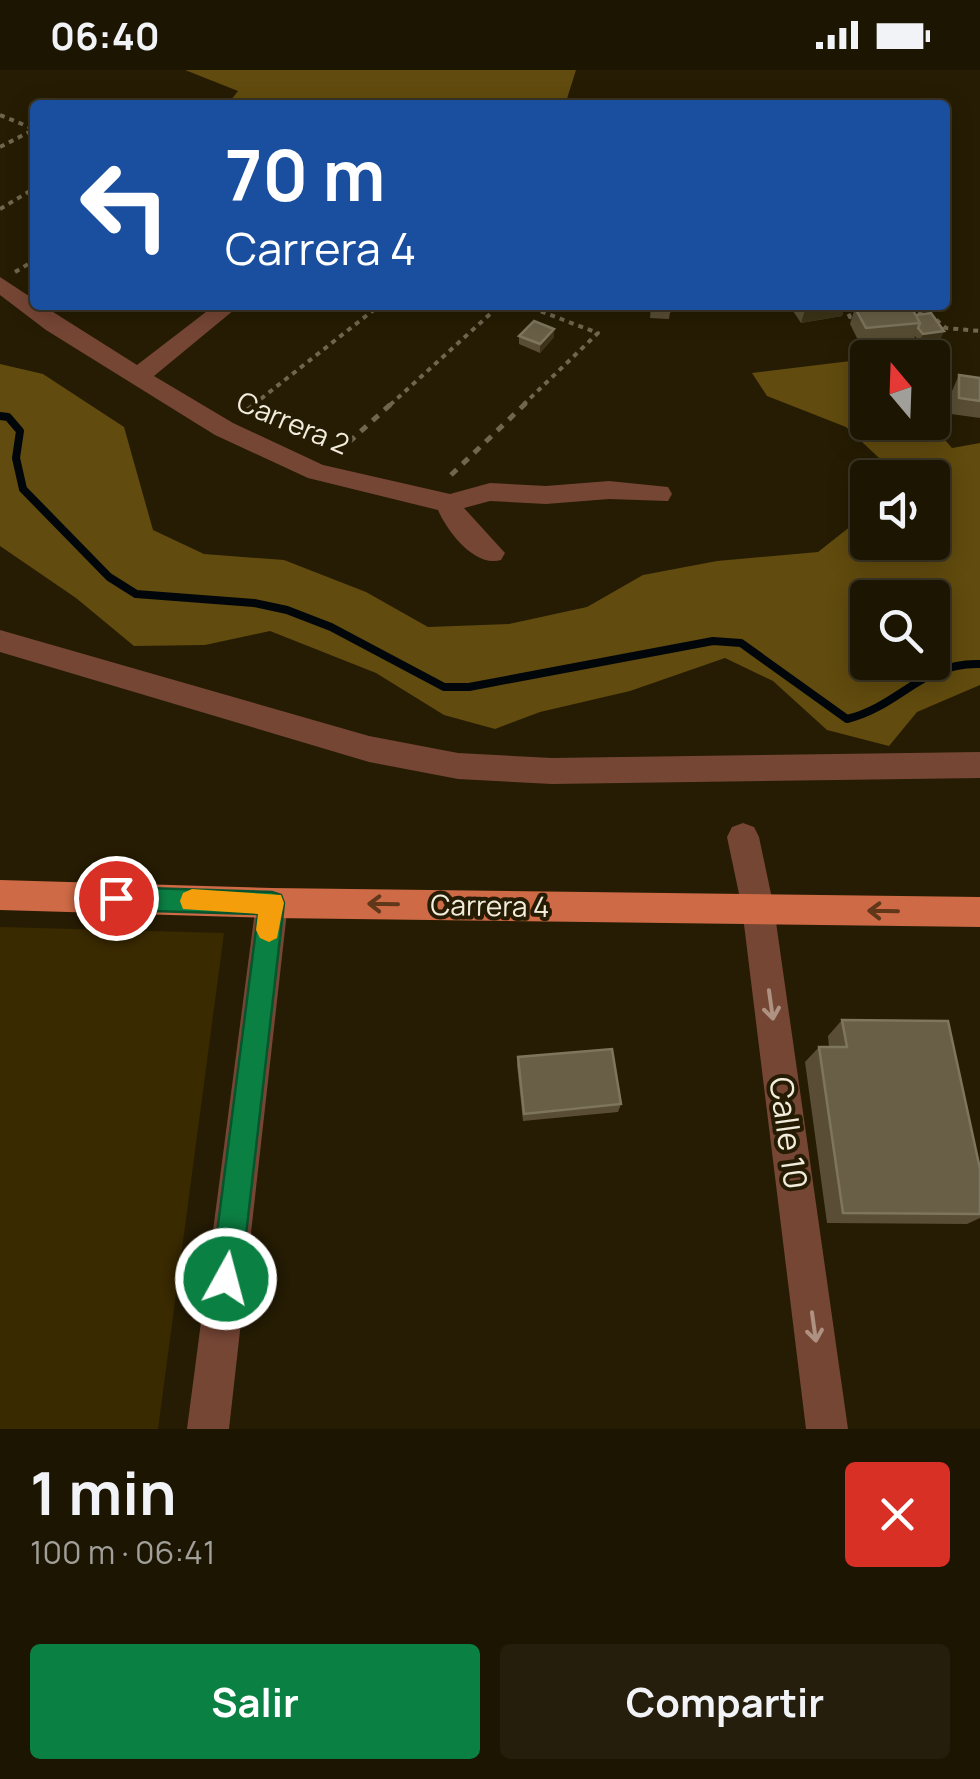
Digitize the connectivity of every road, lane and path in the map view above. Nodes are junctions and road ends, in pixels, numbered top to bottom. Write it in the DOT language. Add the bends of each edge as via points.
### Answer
graph roads {
  1 [pos="0,115"];
  2 [pos="30,127"];
  3 [pos="30,132"];
  4 [pos="0,147"];
  5 [pos="30,191"];
  6 [pos="0,208"];
  7 [pos="0,284"];
  8 [pos="30,307"];
  9 [pos="34,310"];
  10 [pos="223,310"];
  11 [pos="374,310"];
  12 [pos="494,310"];
  13 [pos="538,310"];
  14 [pos="846,310"];
  15 [pos="541,311"];
  16 [pos="905,311"];
  17 [pos="860,319"];
  18 [pos="980,331"];
  19 [pos="141,374"];
  20 [pos="224,429"];
  21 [pos="316,472"];
  22 [pos="660,494"];
  23 [pos="439,501"];
  24 [pos="492,553"];
  25 [pos="0,640"];
  26 [pos="980,765"];
  27 [pos="743,837"];
  28 [pos="0,894"];
  29 [pos="272,903"];
  30 [pos="758,908"];
  31 [pos="980,912"];
  32 [pos="208,1429"];
  33 [pos="828,1429"];
  1 -- 2 [label="path"];
  3 -- 4 [label="path"];
  5 -- 6 [label="path"];
  7 -- 8 [label="street, Carrera 2"];
  9 -- 19 [label="street, Carrera 2"];
  10 -- 19 [label="street"];
  11 -- 20 [label="path"];
  12 -- 21 [label="path"];
  13 -- 15 [label="path"];
  14 -- 17 [label="path"];
  15 -- 23 [label="path" via="598,333"];
  16 -- 18 [label="path" via="933,317 946,328"];
  19 -- 20 [label="street, Carrera 2"];
  20 -- 21 [label="street, Carrera 2"];
  21 -- 23 [label="street, Carrera 2"];
  22 -- 23 [label="street, Carrera 2" via="490,492"];
  23 -- 24 [label="street"];
  25 -- 26 [label="street" via="369,749 458,766 552,771"];
  27 -- 30 [label="street, Calle 10"];
  28 -- 29 [label="main road, Carrera 4"];
  30 -- 29 [label="main road, Carrera 4, one-way"];
  29 -- 32 [label="street"];
  31 -- 30 [label="main road, Carrera 4, one-way"];
  30 -- 33 [label="street, Calle 10, one-way"];
}
